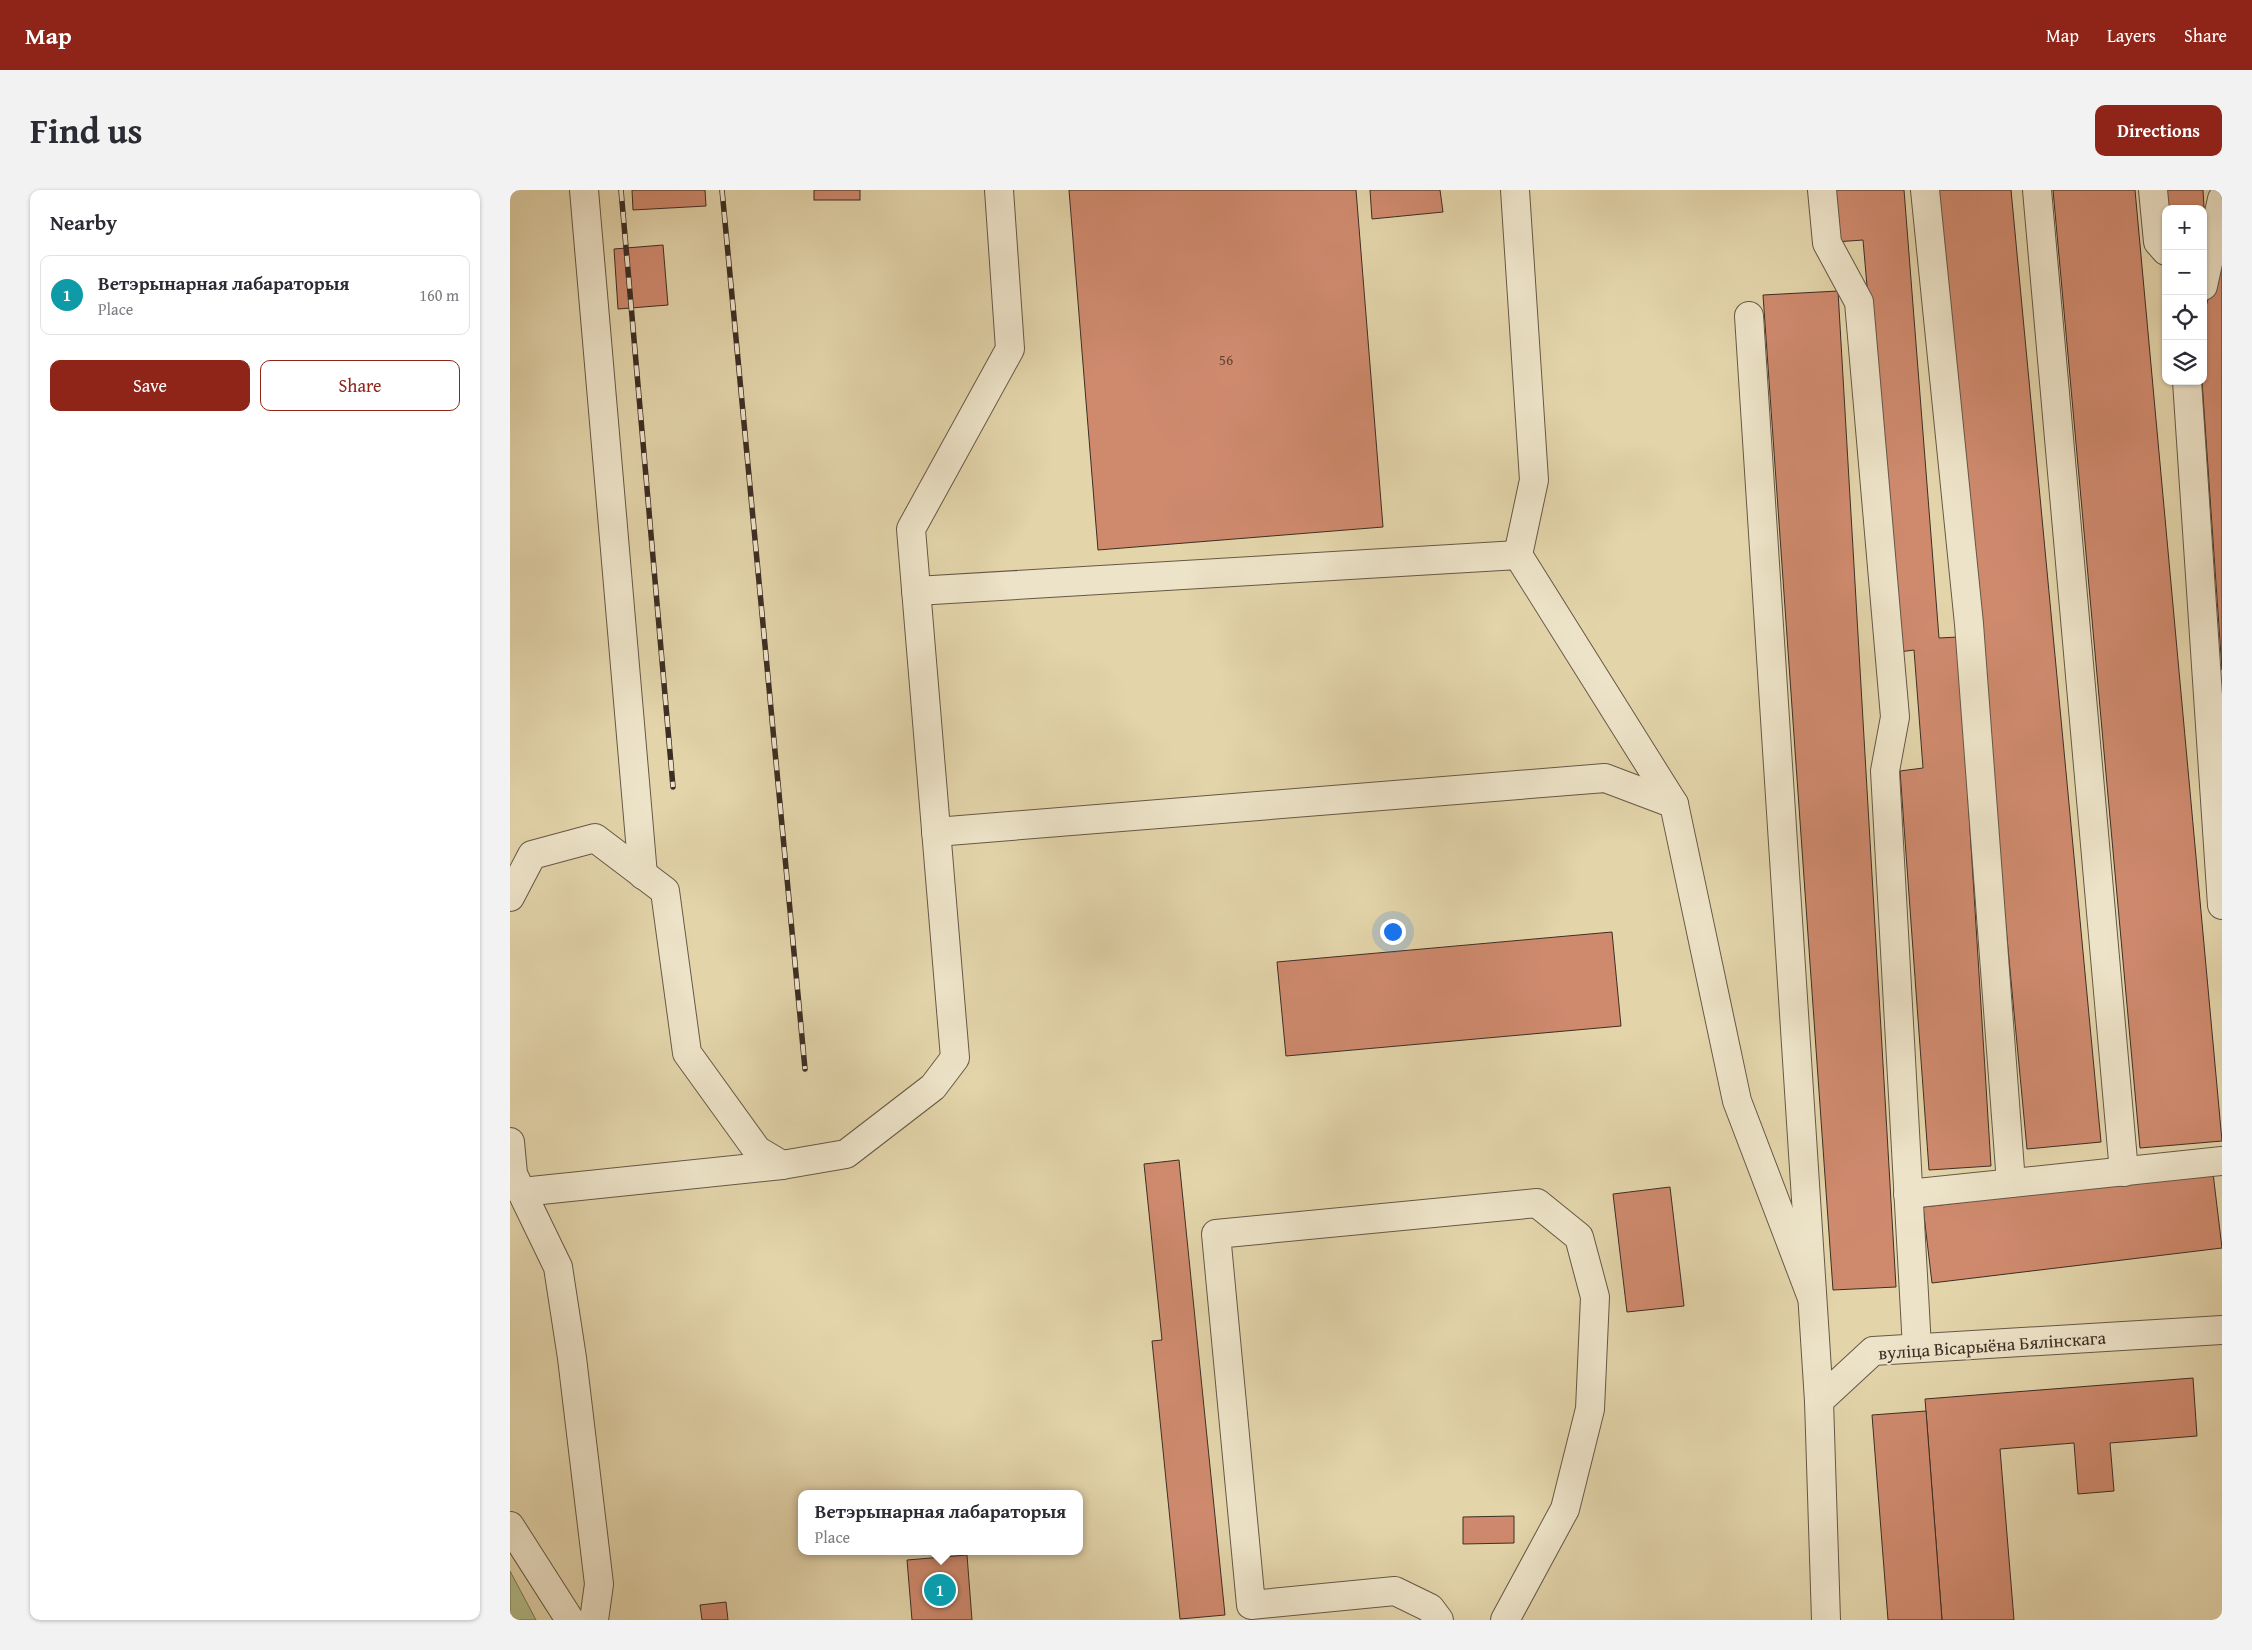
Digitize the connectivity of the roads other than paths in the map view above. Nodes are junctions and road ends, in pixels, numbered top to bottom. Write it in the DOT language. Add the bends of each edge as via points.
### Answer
graph roads {
  1 [pos="584,190"];
  2 [pos="999,190"];
  3 [pos="1515,190"];
  4 [pos="1822,190"];
  5 [pos="1925,190"];
  6 [pos="2037,190"];
  7 [pos="2153,190"];
  8 [pos="2222,199"];
  9 [pos="2165,250"];
  10 [pos="2207,268"];
  11 [pos="1749,316"];
  12 [pos="2187,385"];
  13 [pos="1518,555"];
  14 [pos="916,591"];
  15 [pos="1674,804"];
  16 [pos="936,832"];
  17 [pos="643,875"];
  18 [pos="510,891"];
  19 [pos="2222,905"];
  20 [pos="510,1142"];
  21 [pos="2222,1162"];
  22 [pos="782,1165"];
  23 [pos="2124,1172"];
  24 [pos="2011,1183"];
  25 [pos="522,1192"];
  26 [pos="1908,1194"];
  27 [pos="1812,1298"];
  28 [pos="2222,1330"];
  29 [pos="1917,1348"];
  30 [pos="1819,1401"];
  31 [pos="510,1526"];
  32 [pos="570,1620"];
  33 [pos="594,1620"];
  34 [pos="1439,1620"];
  35 [pos="1504,1620"];
  36 [pos="1826,1620"];
  1 -- 17 [label="street"];
  2 -- 14 [label="street" via="1010,349 911,529"];
  3 -- 13 [label="street" via="1534,480"];
  4 -- 26 [label="street" via="1827,243 1859,302 1895,717 1885,771"];
  5 -- 24 [label="street" via="1969,624"];
  6 -- 23 [label="street"];
  7 -- 9 [label="street" via="2158,242"];
  8 -- 10 [label="street"];
  11 -- 27 [label="street"];
  12 -- 19 [label="street"];
  13 -- 14 [label="street"];
  13 -- 15 [label="street"];
  14 -- 16 [label="street"];
  15 -- 16 [label="street" via="1605,778"];
  15 -- 27 [label="street" via="1737,1101"];
  16 -- 22 [label="street" via="955,1058 933,1087 846,1154"];
  17 -- 18 [label="street" via="595,838 532,855"];
  17 -- 22 [label="street" via="665,891 687,1053 757,1150"];
  20 -- 25 [label="street" via="514,1174"];
  21 -- 23 [label="street"];
  22 -- 25 [label="street"];
  23 -- 24 [label="street"];
  24 -- 26 [label="street"];
  25 -- 33 [label="street" via="558,1267 599,1584"];
  26 -- 29 [label="street"];
  27 -- 30 [label="street"];
  28 -- 29 [label="street, вуліца Вісарыёна Бялінскага"];
  29 -- 30 [label="street, вуліца Вісарыёна Бялінскага" via="1873,1351"];
  30 -- 36 [label="street"];
  31 -- 32 [label="street"];
  34 -- 35 [label="street" via="1430,1608 1394,1591 1251,1605 1216,1234 1537,1203 1579,1237 1595,1297 1590,1409 1565,1509"];
}
